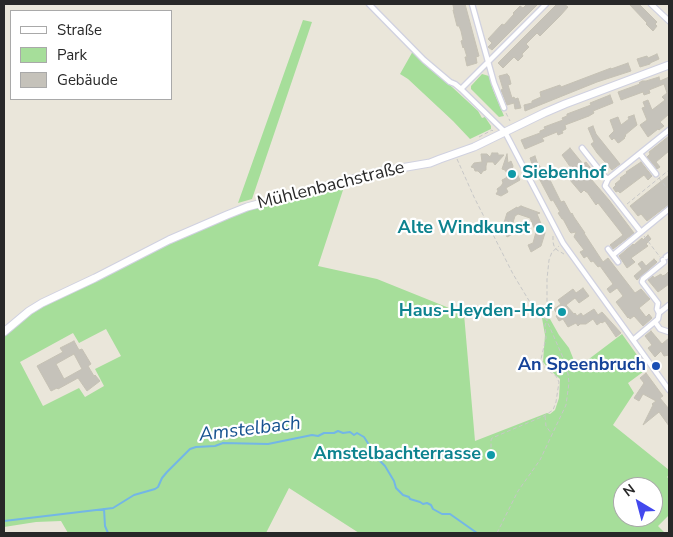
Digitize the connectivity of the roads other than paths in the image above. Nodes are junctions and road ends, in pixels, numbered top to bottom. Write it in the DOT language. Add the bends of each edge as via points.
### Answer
graph roads {
  1 [pos="369,4"];
  2 [pos="472,4"];
  3 [pos="546,4"];
  4 [pos="651,4"];
  5 [pos="669,21"];
  6 [pos="489,62"];
  7 [pos="669,65"];
  8 [pos="461,89"];
  9 [pos="504,108"];
  10 [pos="669,130"];
  11 [pos="505,132"];
  12 [pos="582,148"];
  13 [pos="640,154"];
  14 [pos="658,176"];
  15 [pos="608,179"];
  16 [pos="669,209"];
  17 [pos="641,232"];
  18 [pos="608,248"];
  19 [pos="613,255"];
  20 [pos="666,258"];
  21 [pos="618,262"];
  22 [pos="669,305"];
  23 [pos="659,313"];
  24 [pos="655,322"];
  25 [pos="4,332"];
  26 [pos="669,332"];
  27 [pos="633,340"];
  28 [pos="669,390"];
  1 -- 8 [label="street" via="424,60"];
  2 -- 6 [label="street"];
  3 -- 6 [label="street"];
  4 -- 5 [label="street"];
  6 -- 8 [label="street"];
  6 -- 9 [label="street"];
  7 -- 11 [label="street, Mühlenbachstraße" via="574,100"];
  8 -- 11 [label="street"];
  10 -- 13 [label="street"];
  11 -- 25 [label="street, Mühlenbachstraße" via="430,163 383,171 247,207 169,240 42,303"];
  11 -- 27 [label="street" via="563,243"];
  12 -- 15 [label="street"];
  13 -- 14 [label="street"];
  13 -- 15 [label="street"];
  15 -- 17 [label="street" via="605,186"];
  16 -- 17 [label="street"];
  17 -- 19 [label="street"];
  18 -- 19 [label="street"];
  19 -- 21 [label="street"];
  20 -- 23 [label="street" via="642,282 658,303"];
  22 -- 23 [label="street"];
  23 -- 24 [label="street"];
  24 -- 26 [label="street" via="660,329"];
  24 -- 27 [label="street"];
  27 -- 28 [label="street"];
}
